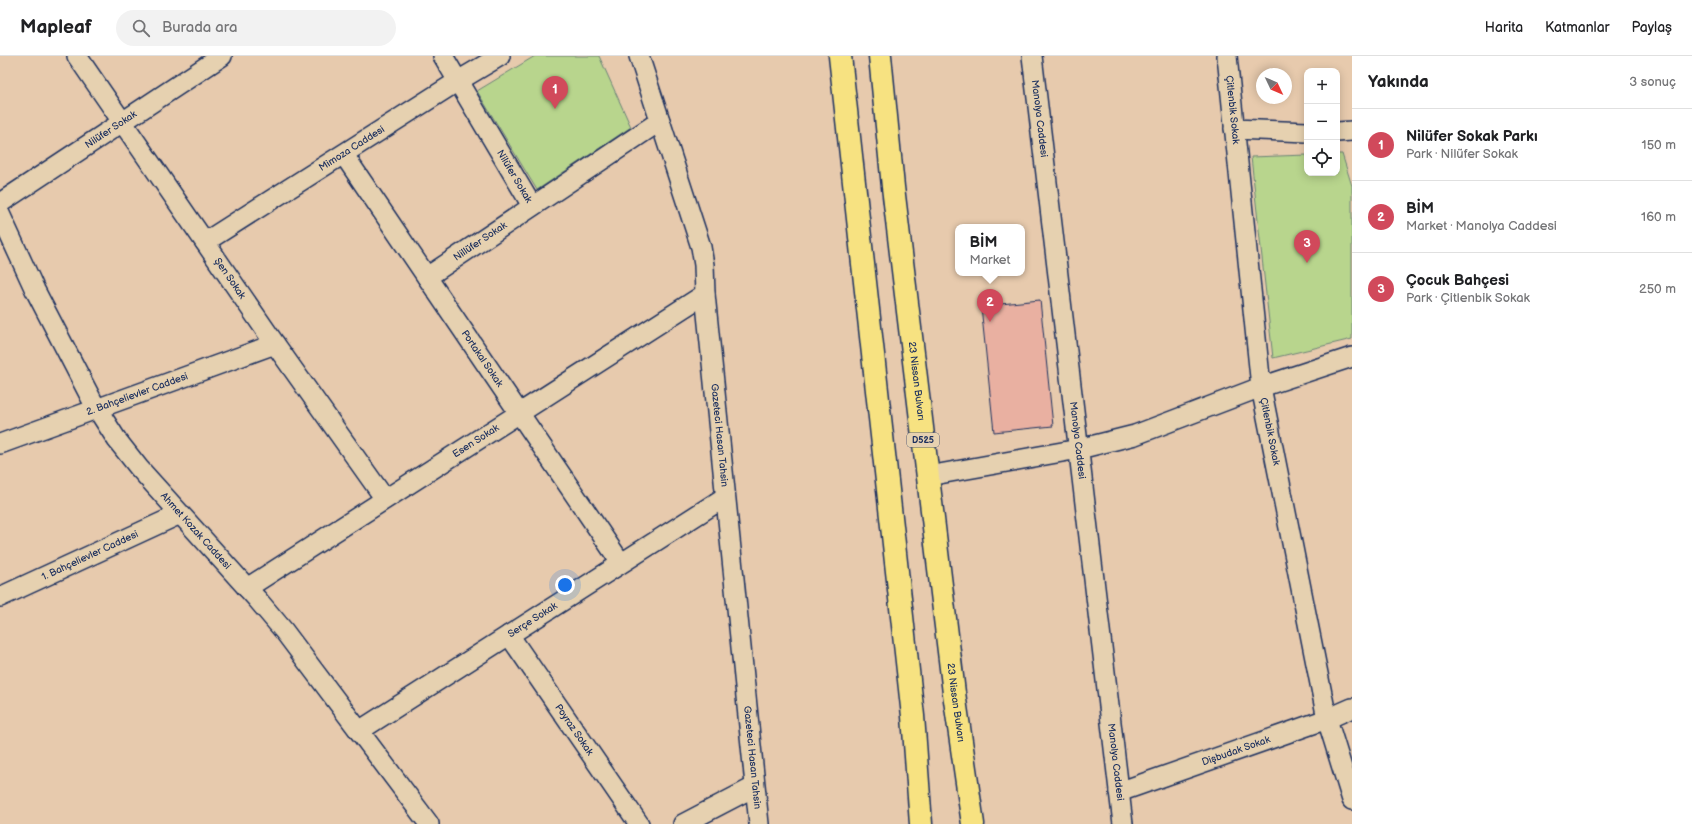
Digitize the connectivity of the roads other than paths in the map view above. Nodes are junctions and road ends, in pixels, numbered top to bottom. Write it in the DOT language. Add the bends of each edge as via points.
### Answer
graph roads {
  1 [pos="77,56"];
  2 [pos="222,56"];
  3 [pos="444,56"];
  4 [pos="500,56"];
  5 [pos="639,56"];
  6 [pos="840,56"];
  7 [pos="880,56"];
  8 [pos="1032,56"];
  9 [pos="1227,56"];
  10 [pos="458,81"];
  11 [pos="660,121"];
  12 [pos="122,122"];
  13 [pos="1234,129"];
  14 [pos="1304,132"];
  15 [pos="1340,132"];
  16 [pos="1352,132"];
  17 [pos="344,154"];
  18 [pos="0,203"];
  19 [pos="532,206"];
  20 [pos="0,214"];
  21 [pos="205,242"];
  22 [pos="427,276"];
  23 [pos="705,294"];
  24 [pos="275,344"];
  25 [pos="1352,357"];
  26 [pos="1261,387"];
  27 [pos="98,409"];
  28 [pos="519,413"];
  29 [pos="0,444"];
  30 [pos="1079,449"];
  31 [pos="928,476"];
  32 [pos="725,497"];
  33 [pos="385,500"];
  34 [pos="180,514"];
  35 [pos="621,563"];
  36 [pos="247,588"];
  37 [pos="0,597"];
  38 [pos="510,635"];
  39 [pos="1352,708"];
  40 [pos="1327,719"];
  41 [pos="359,731"];
  42 [pos="754,787"];
  43 [pos="1119,792"];
  44 [pos="1352,800"];
  45 [pos="429,824"];
  46 [pos="639,824"];
  47 [pos="683,824"];
  48 [pos="758,824"];
  49 [pos="921,824"];
  50 [pos="973,824"];
  51 [pos="1123,824"];
  1 -- 12 [label="street, Şen Sokak"];
  2 -- 12 [label="street, Nilüfer Sokak"];
  3 -- 10 [label="street, Nilüfer Sokak"];
  4 -- 10 [label="street, Mimoza Caddesi"];
  5 -- 11 [label="street, Gazeteci Hasan Tahsin"];
  6 -- 49 [label="highway" via="909,681"];
  7 -- 31 [label="highway, 23 Nissan Bulvarı / D525" via="892,187"];
  8 -- 30 [label="street, Manolya Caddesi"];
  9 -- 13 [label="street, Çitlenbik Sokak"];
  10 -- 17 [label="street, Mimoza Caddesi"];
  10 -- 19 [label="street, Nilüfer Sokak"];
  11 -- 19 [label="street, Nilüfer Sokak"];
  11 -- 23 [label="street, Gazeteci Hasan Tahsin" via="701,248"];
  12 -- 18 [label="street, Nilüfer Sokak"];
  12 -- 21 [label="street, Şen Sokak"];
  13 -- 14 [label="street"];
  13 -- 26 [label="street, Çitlenbik Sokak"];
  15 -- 16 [label="street"];
  17 -- 21 [label="street, Mimoza Caddesi"];
  17 -- 22 [label="street, Portakal Sokak"];
  19 -- 22 [label="street, Nillüfer Sokak"];
  20 -- 27 [label="street, Ahmet Kozak Caddesi"];
  21 -- 24 [label="street, Şen Sokak"];
  22 -- 28 [label="street, Portakal Sokak"];
  23 -- 28 [label="street, Esen Sokak"];
  23 -- 32 [label="street, Gazeteci Hasan Tahsin"];
  24 -- 27 [label="street, 2. Bahçelievler Caddesi"];
  24 -- 33 [label="street, Şen Sokak"];
  25 -- 26 [label="street"];
  26 -- 30 [label="street" via="1152,429"];
  26 -- 40 [label="street, Çitlenbik Sokak"];
  27 -- 29 [label="street, 2. Bahçelievler Caddesi"];
  27 -- 34 [label="street, Ahmet Kozak Caddesi" via="117,440"];
  28 -- 33 [label="street, Esen Sokak"];
  28 -- 35 [label="street, Portakal Sokak"];
  30 -- 31 [label="street"];
  30 -- 43 [label="street, Manolya Caddesi"];
  31 -- 50 [label="highway, 23 Nissan Bulvarı / D525" via="954,693"];
  32 -- 35 [label="street, Serçe Sokak"];
  32 -- 42 [label="street, Gazeteci Hasan Tahsin"];
  33 -- 36 [label="street, Esen Sokak"];
  34 -- 36 [label="street, Ahmet Kozak Caddesi"];
  34 -- 37 [label="street, 1. Bahçelievler Caddesi"];
  35 -- 38 [label="street, Serçe Sokak"];
  36 -- 41 [label="street, Ahmet Kozak Caddesi" via="284,631"];
  38 -- 41 [label="street, Serçe Sokak"];
  38 -- 46 [label="street, Poyraz Sokak"];
  39 -- 40 [label="street, Dişbudak Sokak"];
  40 -- 43 [label="street, Dişbudak Sokak"];
  40 -- 44 [label="street, Çitlenbik Sokak"];
  41 -- 45 [label="street, Ahmet Kozak Caddesi"];
  42 -- 47 [label="street"];
  42 -- 48 [label="street, Gazeteci Hasan Tahsin"];
  43 -- 51 [label="street, Manolya Caddesi"];
}
